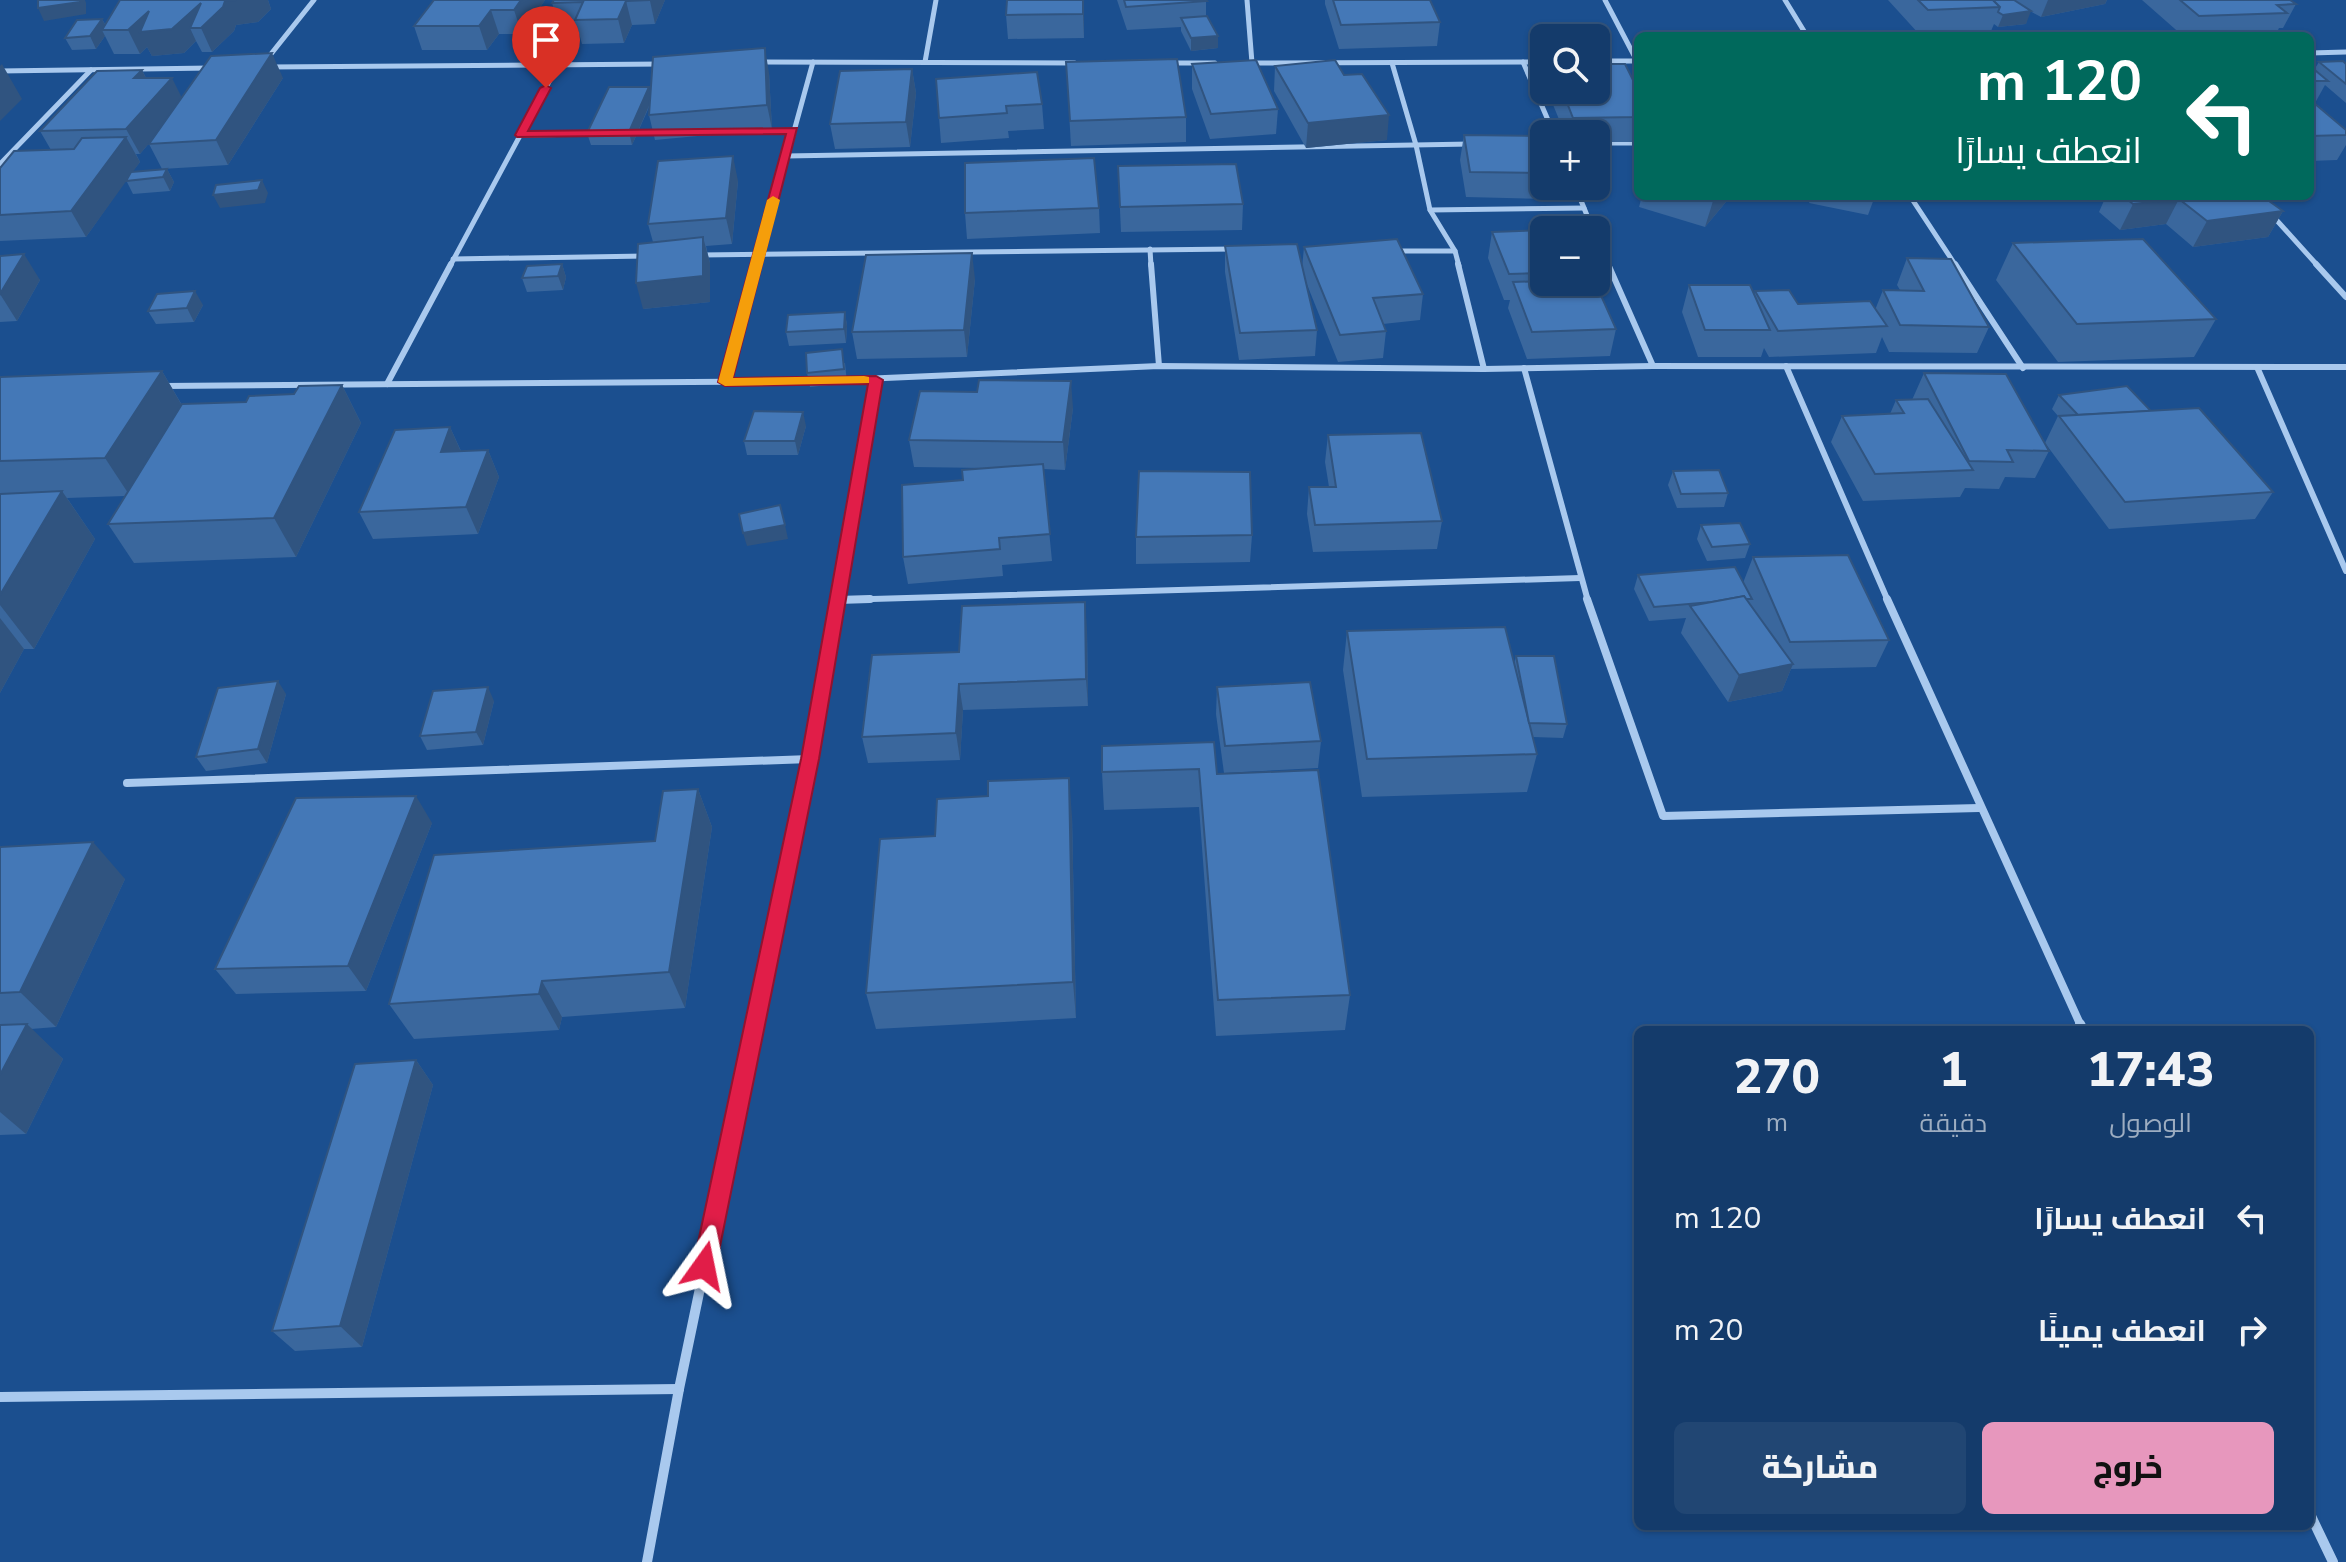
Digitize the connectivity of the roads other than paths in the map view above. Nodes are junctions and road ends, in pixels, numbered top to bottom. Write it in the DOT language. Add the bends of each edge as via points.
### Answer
graph roads {
  1 [pos="314,0"];
  2 [pos="936,0"];
  3 [pos="1247,0"];
  4 [pos="1605,0"];
  5 [pos="1785,0"];
  6 [pos="1805,32"];
  7 [pos="2346,52"];
  8 [pos="2314,53"];
  9 [pos="1634,54"];
  10 [pos="1610,61"];
  11 [pos="750,62"];
  12 [pos="813,62"];
  13 [pos="925,62"];
  14 [pos="1523,62"];
  15 [pos="1530,62"];
  16 [pos="1634,62"];
  17 [pos="670,63"];
  18 [pos="1080,63"];
  19 [pos="1156,63"];
  20 [pos="1220,63"];
  21 [pos="1236,63"];
  22 [pos="1252,63"];
  23 [pos="1392,63"];
  24 [pos="558,65"];
  25 [pos="215,68"];
  26 [pos="91,70"];
  27 [pos="0,71"];
  28 [pos="1548,120"];
  29 [pos="793,131"];
  30 [pos="733,132"];
  31 [pos="611,133"];
  32 [pos="627,133"];
  33 [pos="672,133"];
  34 [pos="521,135"];
  35 [pos="1610,143"];
  36 [pos="1634,143"];
  37 [pos="1473,144"];
  38 [pos="1416,145"];
  39 [pos="786,156"];
  40 [pos="0,164"];
  41 [pos="1581,200"];
  42 [pos="1913,200"];
  43 [pos="2264,207"];
  44 [pos="1584,208"];
  45 [pos="1430,210"];
  46 [pos="1587,216"];
  47 [pos="1150,249"];
  48 [pos="1241,249"];
  49 [pos="1379,251"];
  50 [pos="1455,251"];
  51 [pos="758,254"];
  52 [pos="697,255"];
  53 [pos="651,256"];
  54 [pos="453,259"];
  55 [pos="1610,268"];
  56 [pos="2346,297"];
  57 [pos="1159,366"];
  58 [pos="1653,366"];
  59 [pos="1786,366"];
  60 [pos="2257,367"];
  61 [pos="2346,367"];
  62 [pos="1524,368"];
  63 [pos="2023,368"];
  64 [pos="1484,369"];
  65 [pos="876,380"];
  66 [pos="725,382"];
  67 [pos="387,384"];
  68 [pos="155,386"];
  69 [pos="2346,571"];
  70 [pos="1580,578"];
  71 [pos="838,600"];
  72 [pos="810,759"];
  73 [pos="127,783"];
  74 [pos="1979,808"];
  75 [pos="2081,1026"];
  76 [pos="679,1389"];
  77 [pos="0,1397"];
  78 [pos="2314,1522"];
  79 [pos="647,1562"];
  80 [pos="2333,1562"];
  1 -- 24 [label="street" via="261,67"];
  2 -- 13 [label="street"];
  3 -- 22 [label="street"];
  4 -- 9 [label="street"];
  5 -- 6 [label="street"];
  7 -- 8 [label="street"];
  10 -- 16 [label="street"];
  11 -- 12 [label="street"];
  12 -- 13 [label="street"];
  12 -- 29 [label="street"];
  13 -- 18 [label="street"];
  14 -- 15 [label="street"];
  14 -- 23 [label="street"];
  14 -- 28 [label="street"];
  17 -- 24 [label="street"];
  19 -- 20 [label="street"];
  21 -- 22 [label="street"];
  22 -- 23 [label="street"];
  23 -- 38 [label="street"];
  24 -- 34 [label="street"];
  25 -- 26 [label="street"];
  26 -- 27 [label="street"];
  26 -- 40 [label="street"];
  29 -- 30 [label="street"];
  29 -- 39 [label="street"];
  31 -- 34 [label="street"];
  32 -- 33 [label="street"];
  34 -- 54 [label="street"];
  35 -- 36 [label="street"];
  37 -- 38 [label="street"];
  38 -- 39 [label="street"];
  38 -- 45 [label="street"];
  39 -- 51 [label="street"];
  41 -- 44 [label="street"];
  42 -- 63 [label="street"];
  43 -- 56 [label="street"];
  44 -- 45 [label="street"];
  44 -- 46 [label="street"];
  45 -- 50 [label="street"];
  47 -- 48 [label="street"];
  47 -- 51 [label="street"];
  47 -- 57 [label="street"];
  49 -- 50 [label="street"];
  50 -- 64 [label="street"];
  51 -- 52 [label="street"];
  51 -- 66 [label="street"];
  53 -- 54 [label="street"];
  54 -- 67 [label="street"];
  55 -- 58 [label="street"];
  57 -- 64 [label="street"];
  57 -- 65 [label="street"];
  58 -- 59 [label="street"];
  58 -- 62 [label="street"];
  59 -- 63 [label="street"];
  59 -- 74 [label="street"];
  60 -- 61 [label="street"];
  60 -- 63 [label="street"];
  60 -- 69 [label="street"];
  62 -- 64 [label="street"];
  62 -- 70 [label="street"];
  65 -- 66 [label="street"];
  65 -- 71 [label="street"];
  66 -- 67 [label="street"];
  67 -- 68 [label="street"];
  70 -- 71 [label="street"];
  70 -- 74 [label="street" via="1663,816"];
  71 -- 72 [label="street"];
  72 -- 73 [label="street"];
  72 -- 76 [label="street"];
  74 -- 75 [label="street"];
  76 -- 77 [label="street"];
  76 -- 79 [label="street"];
  78 -- 80 [label="street"];
}
